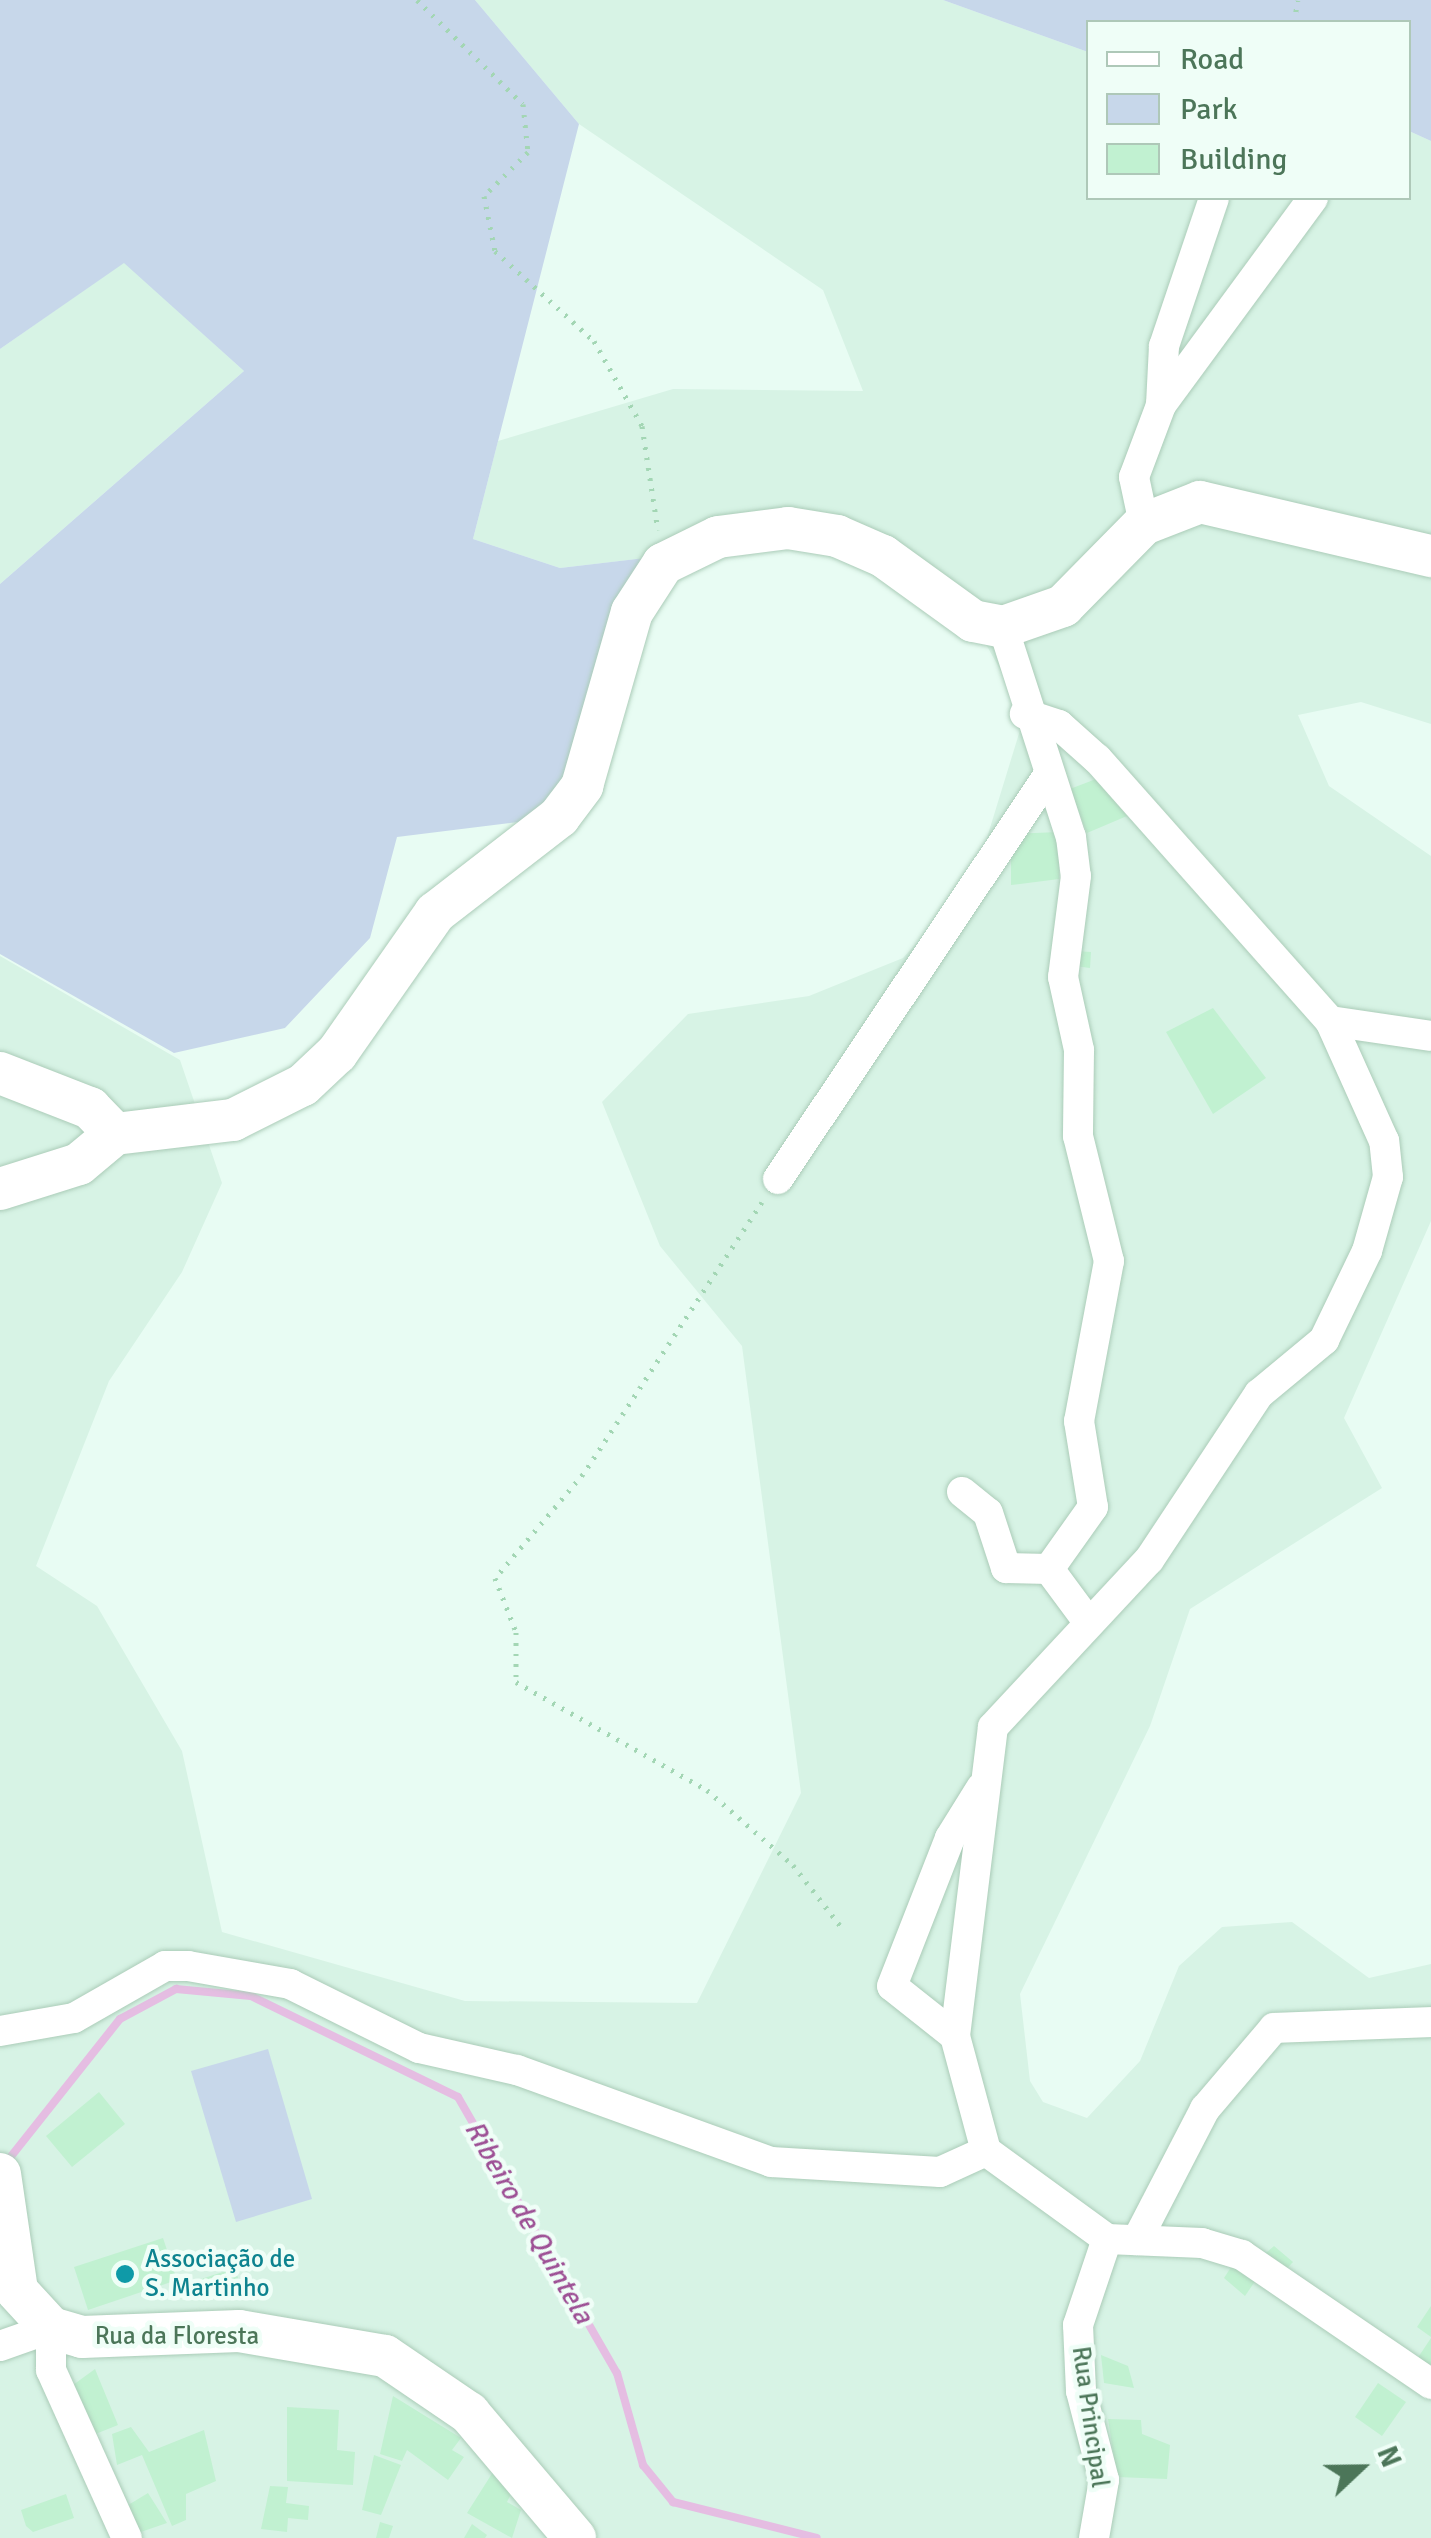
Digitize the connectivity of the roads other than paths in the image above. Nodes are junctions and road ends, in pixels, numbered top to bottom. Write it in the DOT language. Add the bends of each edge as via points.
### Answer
graph roads {
  1 [pos="1213,200"];
  2 [pos="1312,200"];
  3 [pos="1161,404"];
  4 [pos="1144,524"];
  5 [pos="1431,556"];
  6 [pos="1002,627"];
  7 [pos="1025,714"];
  8 [pos="1048,776"];
  9 [pos="1330,1021"];
  10 [pos="1431,1036"];
  11 [pos="0,1073"];
  12 [pos="115,1134"];
  13 [pos="778,1178"];
  14 [pos="0,1189"];
  15 [pos="962,1492"];
  16 [pos="1050,1568"];
  17 [pos="1086,1619"];
  18 [pos="981,1788"];
  19 [pos="1431,2022"];
  20 [pos="0,2031"];
  21 [pos="954,2036"];
  22 [pos="986,2151"];
  23 [pos="0,2174"];
  24 [pos="1,2191"];
  25 [pos="1122,2239"];
  26 [pos="9,2298"];
  27 [pos="52,2328"];
  28 [pos="0,2346"];
  29 [pos="1431,2384"];
  30 [pos="127,2538"];
  31 [pos="575,2538"];
  32 [pos="1094,2538"];
  1 -- 3 [label="street" via="1164,346"];
  2 -- 3 [label="street"];
  3 -- 4 [label="street" via="1134,477"];
  4 -- 5 [label="street" via="1200,502 1229,504"];
  4 -- 6 [label="street" via="1063,606"];
  6 -- 7 [label="street"];
  6 -- 12 [label="street" via="973,621 882,556 836,536 788,528 718,537 664,564 632,612 582,786 558,817 435,913 337,1053 303,1086 233,1120"];
  7 -- 8 [label="street"];
  7 -- 9 [label="street" via="1059,725 1096,760"];
  8 -- 13 [label="street"];
  8 -- 16 [label="street" via="1072,836 1076,876 1063,977 1079,1050 1078,1136 1109,1261 1079,1421 1093,1508"];
  9 -- 10 [label="street"];
  9 -- 17 [label="street" via="1384,1141 1388,1177 1367,1251 1324,1340 1258,1394 1150,1560"];
  11 -- 12 [label="street" via="90,1108"];
  12 -- 14 [label="street" via="79,1164"];
  15 -- 16 [label="street" via="988,1513 1006,1568"];
  16 -- 17 [label="street"];
  17 -- 18 [label="street" via="1058,1662 1007,1702"];
  18 -- 21 [label="street" via="985,1840"];
  18 -- 21 [label="street" via="950,1838 892,1986"];
  19 -- 25 [label="street, Rua Principal" via="1274,2028 1205,2109"];
  20 -- 22 [label="street" via="74,2018 165,1966 188,1966 290,1984 420,2048 517,2070 771,2162 940,2172"];
  21 -- 22 [label="street"];
  22 -- 25 [label="street"];
  23 -- 24 [label="street"];
  24 -- 26 [label="street"];
  25 -- 29 [label="street" via="1242,2255"];
  25 -- 32 [label="street, Rua Principal" via="1078,2325 1081,2391 1104,2480"];
  26 -- 27 [label="street"];
  27 -- 28 [label="street"];
  27 -- 30 [label="street" via="51,2370"];
  27 -- 31 [label="street, Rua da Floresta" via="82,2336 238,2331 385,2356 469,2412"];
}
